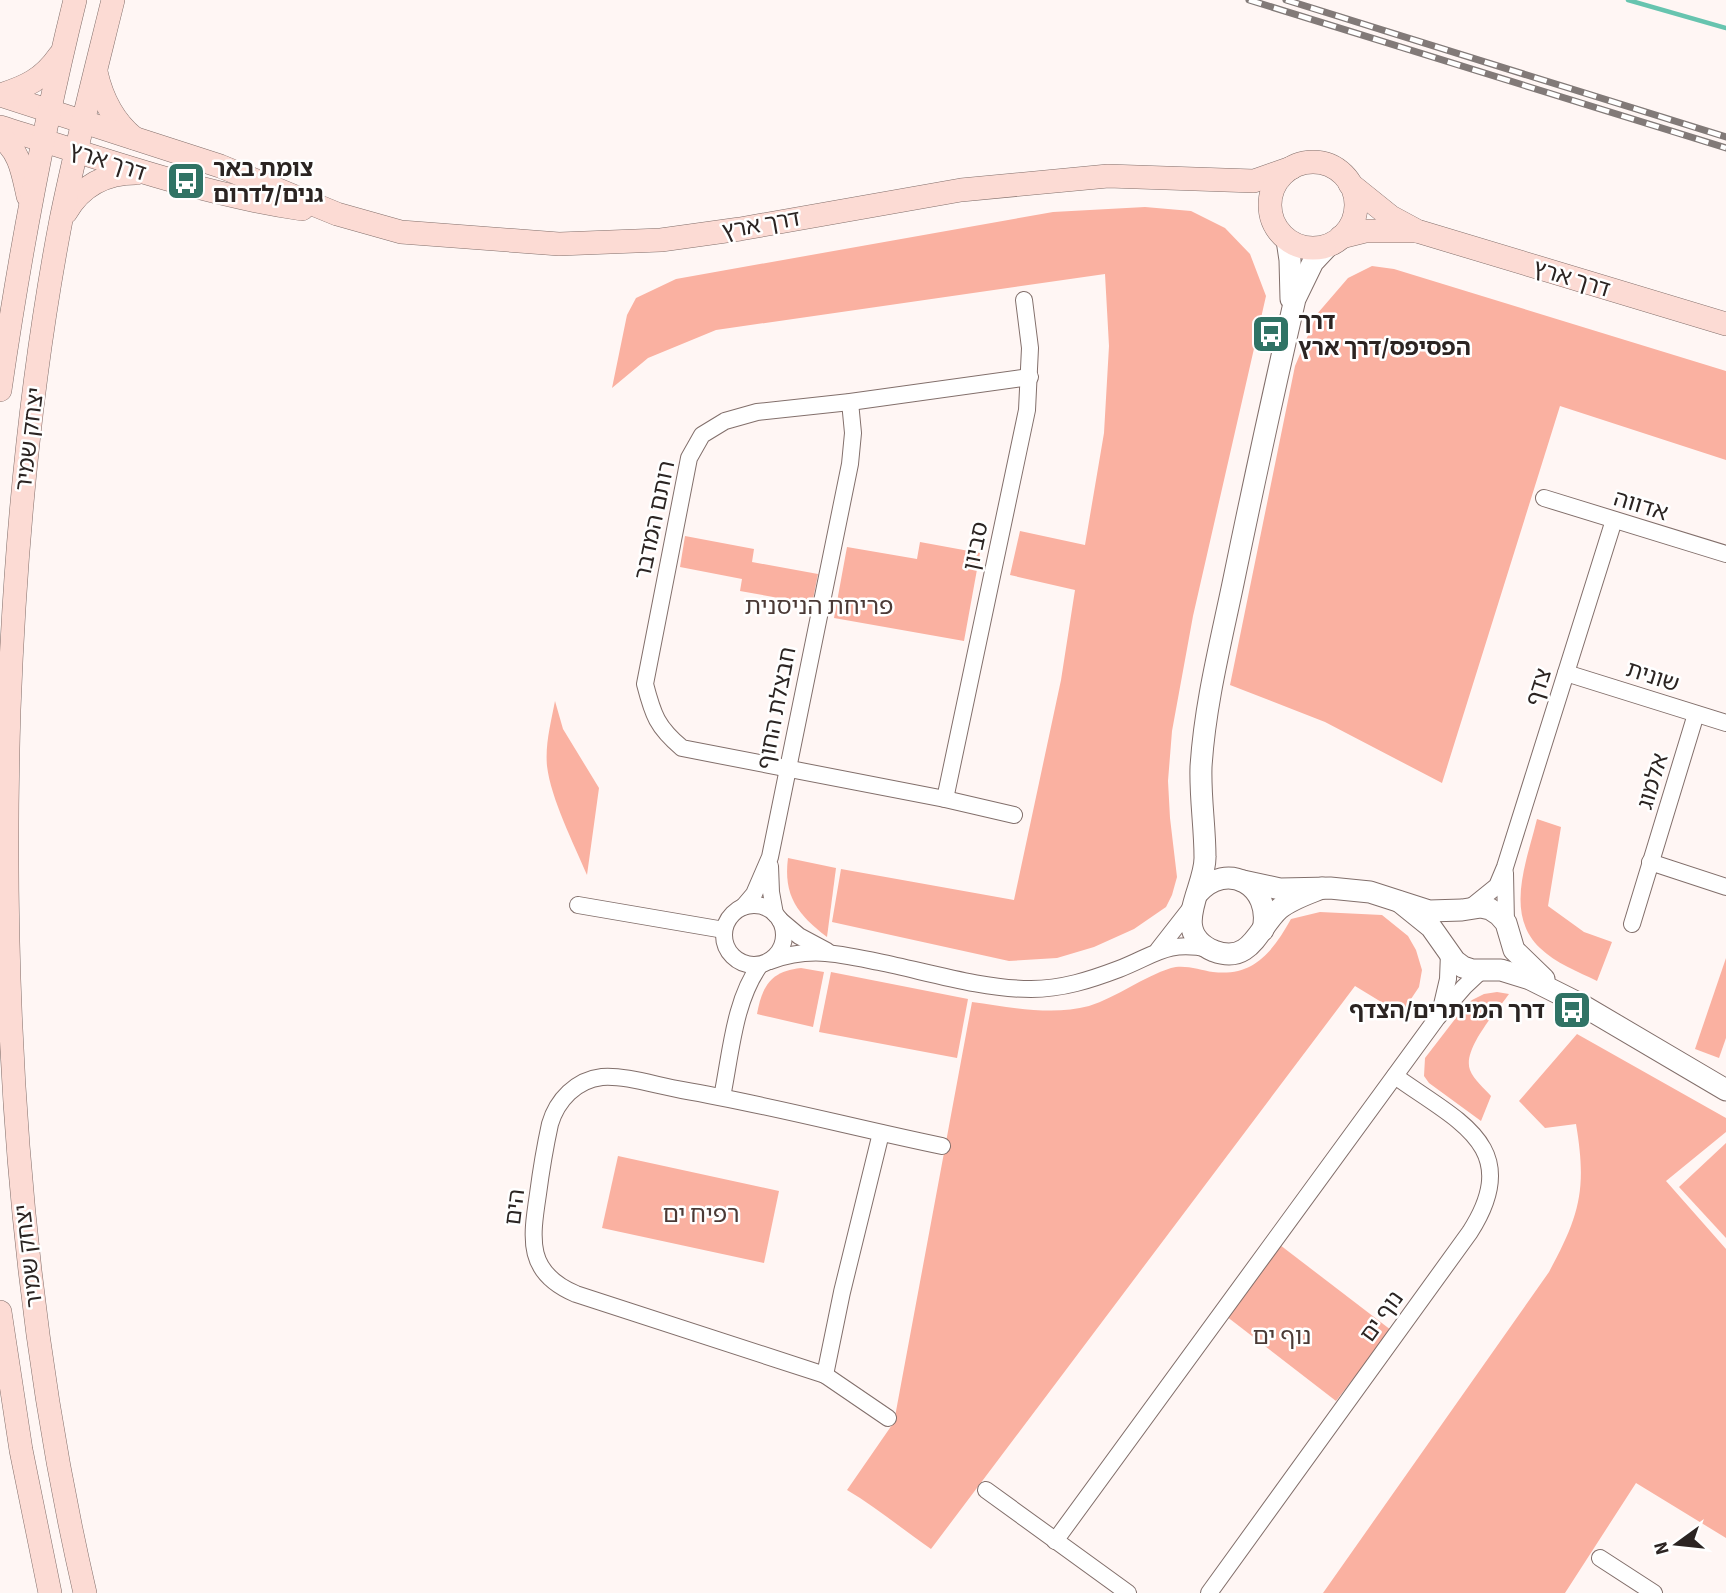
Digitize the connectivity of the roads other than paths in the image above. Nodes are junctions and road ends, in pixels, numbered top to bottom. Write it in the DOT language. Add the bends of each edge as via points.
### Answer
graph roads {
  1 [pos="75,0"];
  2 [pos="113,0"];
  3 [pos="62,51"];
  4 [pos="95,72"];
  5 [pos="0,95"];
  6 [pos="49,111"];
  7 [pos="83,122"];
  8 [pos="0,127"];
  9 [pos="0,137"];
  10 [pos="43,140"];
  11 [pos="136,140"];
  12 [pos="76,151"];
  13 [pos="1291,168"];
  14 [pos="147,173"];
  15 [pos="1186,179"];
  16 [pos="1350,184"];
  17 [pos="30,206"];
  18 [pos="337,214"];
  19 [pos="1271,216"];
  20 [pos="61,221"];
  21 [pos="1417,231"];
  22 [pos="1287,240"];
  23 [pos="1335,241"];
  24 [pos="1024,300"];
  25 [pos="1290,319"];
  26 [pos="1726,324"];
  27 [pos="1030,377"];
  28 [pos="0,390"];
  29 [pos="850,402"];
  30 [pos="1544,498"];
  31 [pos="1614,520"];
  32 [pos="1726,554"];
  33 [pos="1566,673"];
  34 [pos="1696,714"];
  35 [pos="1726,723"];
  36 [pos="787,770"];
  37 [pos="945,799"];
  38 [pos="1202,812"];
  39 [pos="1014,815"];
  40 [pos="770,857"];
  41 [pos="1650,862"];
  42 [pos="1505,867"];
  43 [pos="1240,880"];
  44 [pos="1726,887"];
  45 [pos="1322,888"];
  46 [pos="1193,902"];
  47 [pos="1400,902"];
  48 [pos="578,905"];
  49 [pos="743,907"];
  50 [pos="1467,909"];
  51 [pos="777,917"];
  52 [pos="1632,924"];
  53 [pos="724,930"];
  54 [pos="1263,930"];
  55 [pos="1508,932"];
  56 [pos="1158,950"];
  57 [pos="1211,950"];
  58 [pos="1448,951"];
  59 [pos="830,952"];
  60 [pos="734,958"];
  61 [pos="765,963"];
  62 [pos="1484,970"];
  63 [pos="1568,997"];
  64 [pos="742,1001"];
  65 [pos="1437,1018"];
  66 [pos="1395,1076"];
  67 [pos="1726,1090"];
  68 [pos="722,1097"];
  69 [pos="881,1133"];
  70 [pos="943,1146"];
  71 [pos="0,1312"];
  72 [pos="825,1375"];
  73 [pos="888,1418"];
  74 [pos="986,1490"];
  75 [pos="1055,1541"];
  76 [pos="1600,1558"];
  77 [pos="50,1593"];
  78 [pos="85,1593"];
  79 [pos="1128,1593"];
  80 [pos="1209,1593"];
  81 [pos="1654,1593"];
  1 -- 3 [label="main road, יצחק שמיר"];
  2 -- 4 [label="main road, יצחק שמיר"];
  3 -- 5 [label="main road" via="38,80"];
  3 -- 6 [label="main road, יצחק שמיר"];
  4 -- 7 [label="main road, יצחק שמיר"];
  4 -- 11 [label="main road" via="112,115"];
  5 -- 6 [label="main road, דרך ארץ"];
  6 -- 7 [label="main road, דרך ארץ"];
  6 -- 10 [label="main road, יצחק שמיר"];
  7 -- 11 [label="main road, דרך ארץ"];
  7 -- 12 [label="main road, יצחק שמיר"];
  8 -- 10 [label="main road, דרך ארץ"];
  9 -- 17 [label="main road" via="22,166"];
  10 -- 12 [label="main road, דרך ארץ"];
  10 -- 17 [label="main road, יצחק שמיר"];
  11 -- 18 [label="main road, דרך ארץ" via="220,166"];
  12 -- 14 [label="main road, דרך ארץ"];
  12 -- 20 [label="main road, יצחק שמיר"];
  13 -- 15 [label="main road, דרך ארץ" via="1254,181"];
  13 -- 16 [label="main road" via="1317,162 1342,173"];
  13 -- 19 [label="main road" via="1273,188"];
  14 -- 18 [label="main road, דרך ארץ" via="252,202"];
  14 -- 20 [label="main road" via="114,176 89,185"];
  15 -- 18 [label="main road, דרך ארץ" via="1108,176 961,190 660,240 559,244 413,233"];
  15 -- 19 [label="main road, דרך ארץ" via="1239,193"];
  16 -- 21 [label="main road, דרך ארץ"];
  16 -- 23 [label="main road" via="1355,211 1350,225"];
  17 -- 28 [label="main road, יצחק שמיר"];
  19 -- 22 [label="main road"];
  20 -- 78 [label="main road, יצחק שמיר" via="31,417 15,566 5,799 6,916 12,1085 28,1260 55,1444"];
  21 -- 23 [label="main road, דרך ארץ" via="1365,231"];
  21 -- 26 [label="main road, דרך ארץ"];
  22 -- 23 [label="main road" via="1307,247"];
  22 -- 25 [label="street"];
  23 -- 25 [label="street" via="1313,262"];
  24 -- 27 [label="street, סביון"];
  25 -- 38 [label="street" via="1212,689 1201,769"];
  27 -- 29 [label="street, רותם המדבר"];
  27 -- 37 [label="street, סביון" via="1027,410"];
  29 -- 36 [label="street, חבצלת החוף" via="850,464"];
  29 -- 36 [label="street, רותם המדבר" via="757,412 725,421 702,435 689,458 648,660 645,684 651,709 663,732 682,748"];
  30 -- 31 [label="street, אדווה"];
  31 -- 32 [label="street, אדווה"];
  31 -- 33 [label="street, צדף"];
  33 -- 34 [label="street, שונית"];
  33 -- 42 [label="street, צדף"];
  34 -- 35 [label="street, שונית"];
  34 -- 41 [label="street, אלמוג"];
  36 -- 37 [label="street"];
  36 -- 40 [label="street, חבצלת החוף"];
  37 -- 39 [label="street"];
  38 -- 43 [label="street" via="1216,855"];
  38 -- 46 [label="street" via="1205,866"];
  40 -- 49 [label="street, חבצלת החוף" via="754,894"];
  40 -- 51 [label="street, חבצלת החוף"];
  41 -- 44 [label="street"];
  41 -- 52 [label="street, אלמוג"];
  42 -- 50 [label="street, צדף" via="1497,886"];
  42 -- 55 [label="street, צדף"];
  43 -- 45 [label="street" via="1267,888"];
  43 -- 46 [label="street" via="1222,878 1209,883"];
  43 -- 54 [label="street" via="1254,888 1263,902"];
  45 -- 47 [label="street" via="1370,892"];
  45 -- 54 [label="street" via="1281,908"];
  46 -- 56 [label="street"];
  46 -- 57 [label="street" via="1195,934"];
  47 -- 50 [label="street" via="1429,911"];
  47 -- 58 [label="street" via="1431,927"];
  48 -- 53 [label="street"];
  49 -- 51 [label="street" via="761,906"];
  49 -- 53 [label="street" via="729,918"];
  50 -- 55 [label="street" via="1490,909"];
  50 -- 58 [label="street" via="1449,924"];
  51 -- 59 [label="street"];
  51 -- 61 [label="street" via="784,936 778,954"];
  53 -- 60 [label="street" via="724,943"];
  54 -- 57 [label="street" via="1236,953"];
  55 -- 62 [label="street" via="1505,956"];
  55 -- 63 [label="street" via="1523,960"];
  56 -- 57 [label="street" via="1191,945"];
  56 -- 59 [label="street" via="1072,985 1030,989"];
  58 -- 62 [label="street" via="1463,967"];
  58 -- 65 [label="street" via="1446,993"];
  59 -- 61 [label="street" via="789,954"];
  60 -- 61 [label="street" via="750,965"];
  60 -- 64 [label="street"];
  61 -- 64 [label="street" via="750,981"];
  62 -- 63 [label="street" via="1517,974"];
  62 -- 65 [label="street"];
  63 -- 67 [label="street"];
  64 -- 68 [label="street"];
  65 -- 66 [label="street"];
  66 -- 75 [label="street"];
  66 -- 80 [label="street, נוף ים" via="1466,1127 1483,1145 1492,1184 1488,1199 1470,1232"];
  68 -- 69 [label="street, הים"];
  68 -- 72 [label="street, הים" via="602,1077 570,1091 550,1124 532,1232 537,1256 550,1278 576,1294"];
  69 -- 70 [label="street, הים"];
  69 -- 72 [label="street"];
  71 -- 77 [label="main road, יצחק שמיר" via="21,1450"];
  72 -- 73 [label="street, הים"];
  74 -- 75 [label="street"];
  75 -- 79 [label="street"];
  76 -- 81 [label="street"];
}
